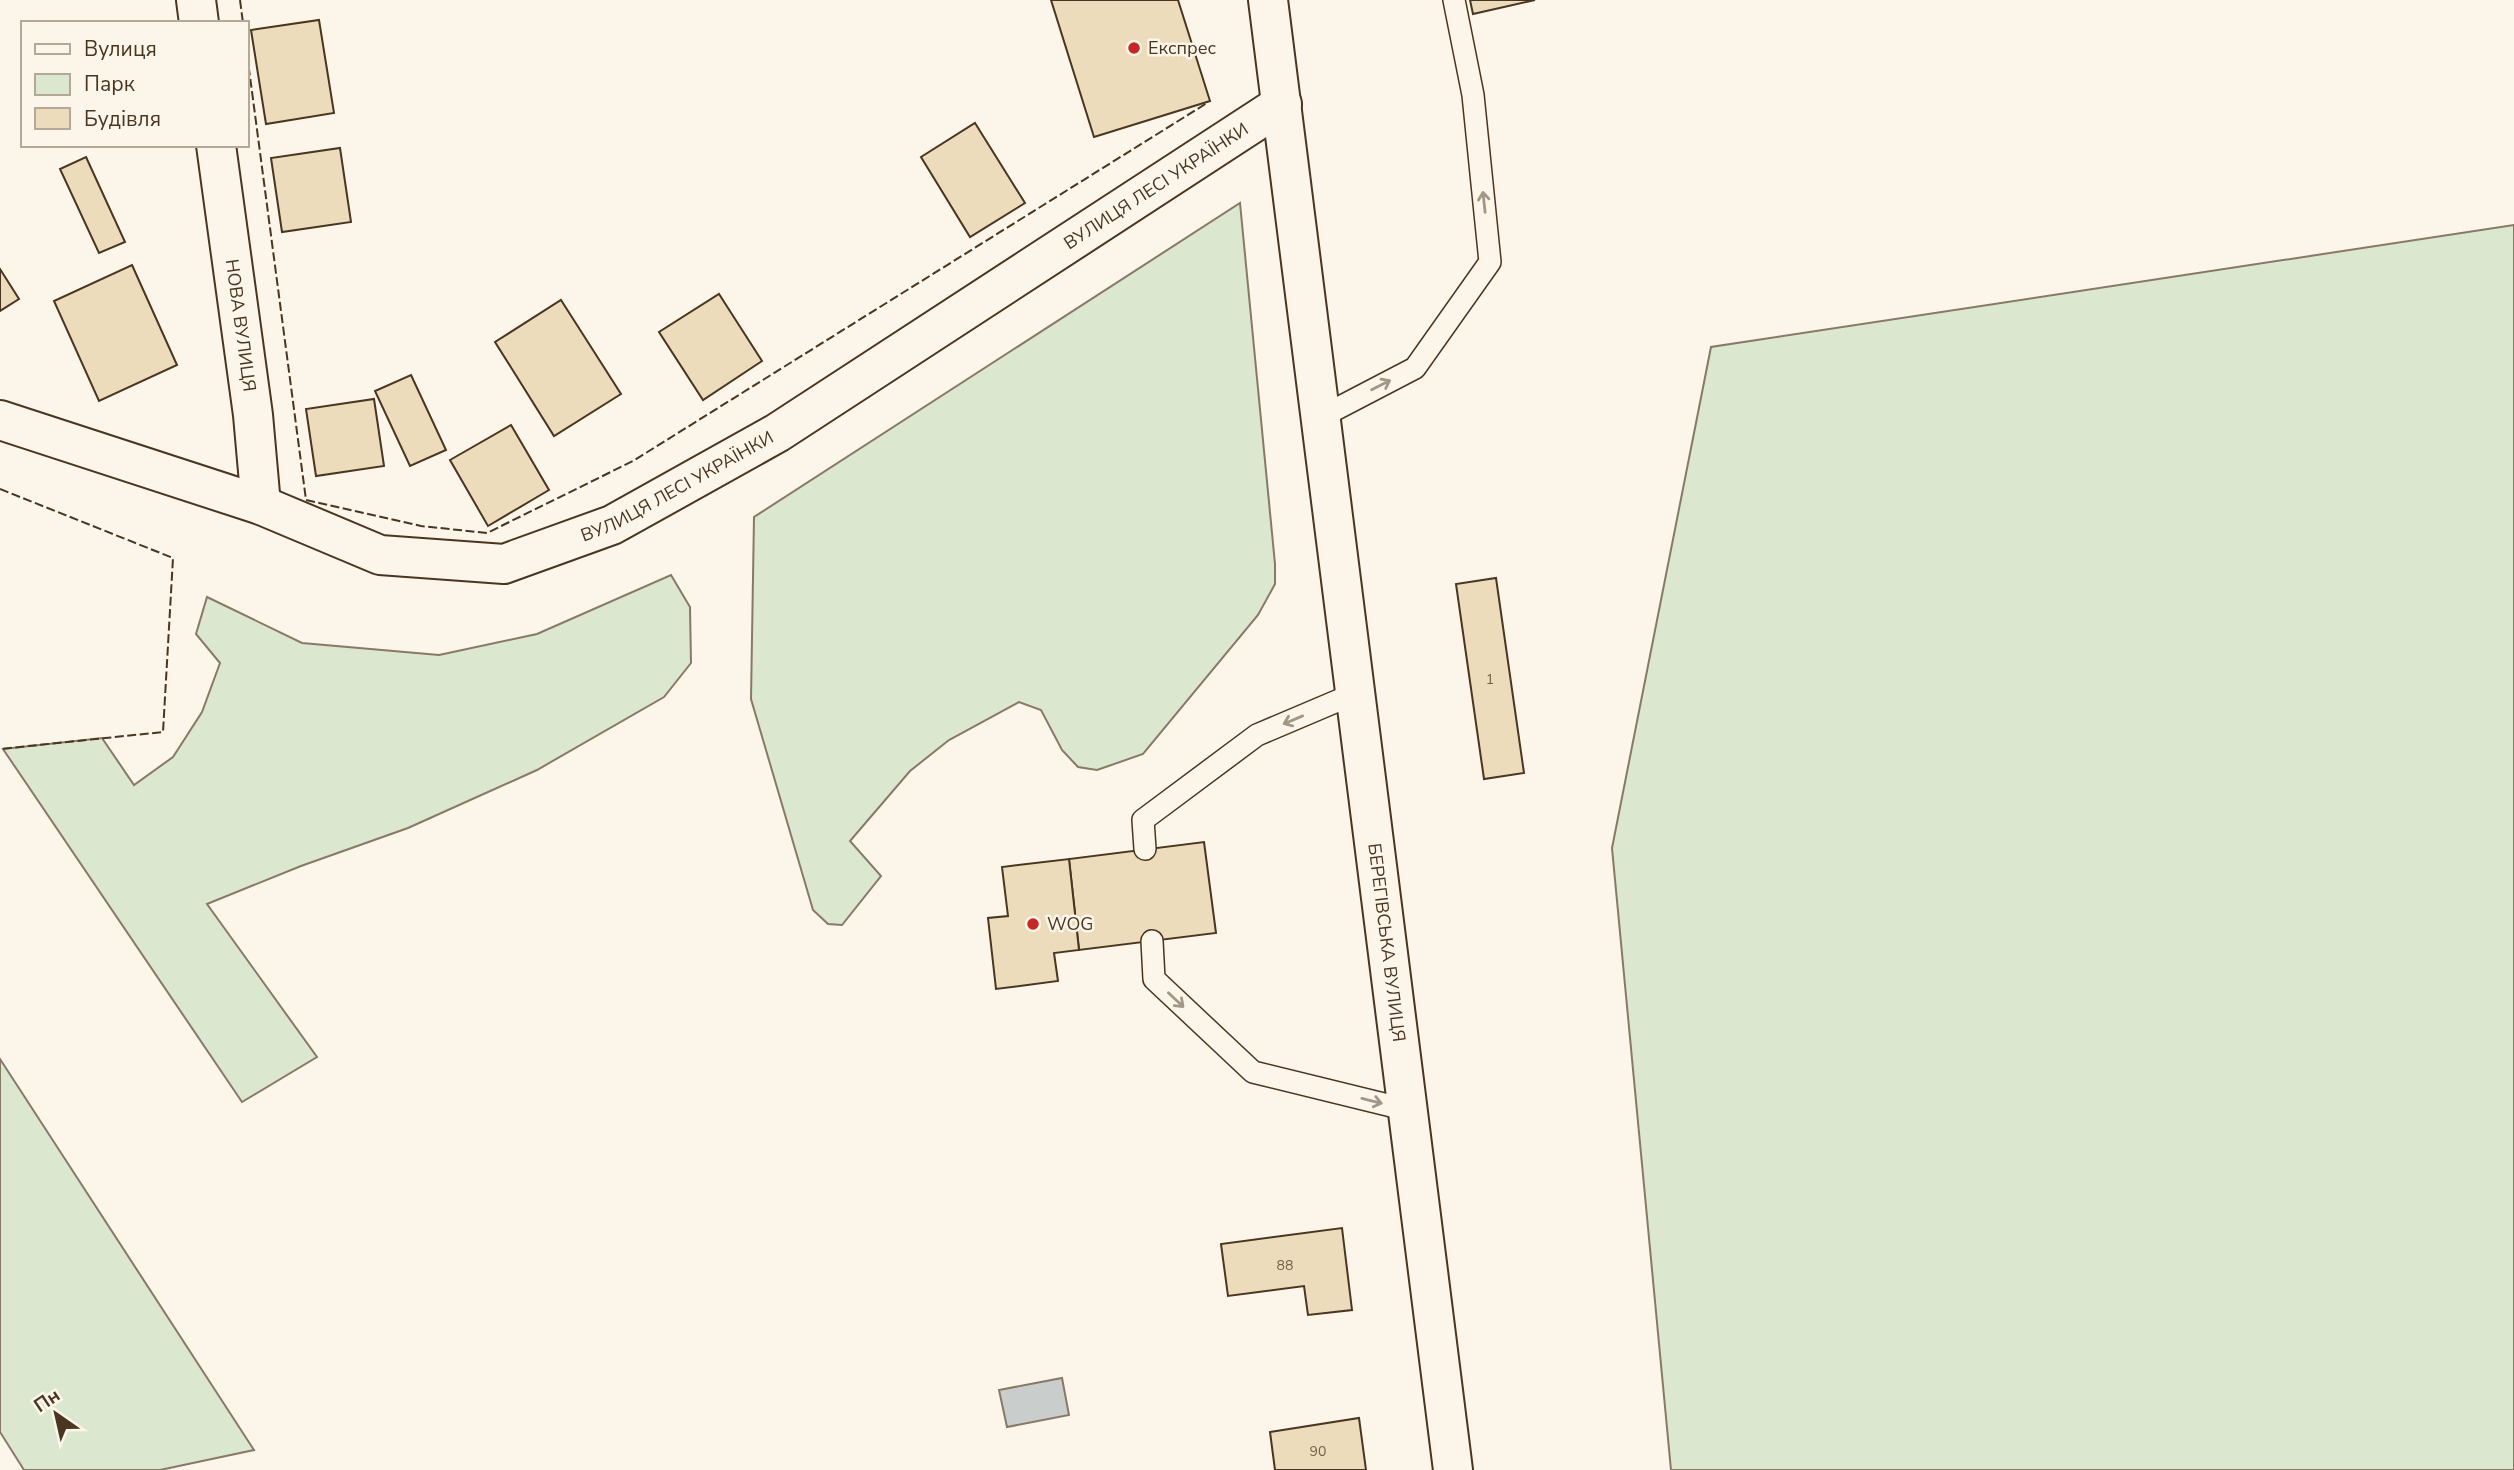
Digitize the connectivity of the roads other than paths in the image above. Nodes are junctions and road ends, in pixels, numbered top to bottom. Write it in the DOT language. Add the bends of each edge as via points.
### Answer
graph roads {
  1 [pos="196,0"];
  2 [pos="1268,0"];
  3 [pos="1454,0"];
  4 [pos="199,21"];
  5 [pos="1282,104"];
  6 [pos="216,147"];
  7 [pos="1321,417"];
  8 [pos="0,420"];
  9 [pos="261,505"];
  10 [pos="1356,693"];
  11 [pos="1145,849"];
  12 [pos="1152,941"];
  13 [pos="1408,1110"];
  14 [pos="1453,1470"];
  1 -- 4 [label="main road"];
  2 -- 5 [label="main road, БЕРЕГІВСЬКА ВУЛИЦЯ"];
  7 -- 3 [label="lane, one-way" via="1415,368 1490,262 1474,95"];
  5 -- 7 [label="main road, БЕРЕГІВСЬКА ВУЛИЦЯ"];
  5 -- 9 [label="main road, ВУЛИЦЯ ЛЕСІ УКРАЇНКИ" via="777,433 612,525 504,564 380,555"];
  6 -- 9 [label="main road, НОВА ВУЛИЦЯ"];
  7 -- 10 [label="main road, БЕРЕГІВСЬКА ВУЛИЦЯ"];
  8 -- 9 [label="main road, ВУЛИЦЯ ЛЕСІ УКРАЇНКИ"];
  10 -- 11 [label="lane, one-way" via="1257,735 1143,820"];
  10 -- 13 [label="main road, БЕРЕГІВСЬКА ВУЛИЦЯ"];
  12 -- 13 [label="lane, one-way" via="1154,979 1253,1072"];
  13 -- 14 [label="main road, БЕРЕГІВСЬКА ВУЛИЦЯ"];
}
